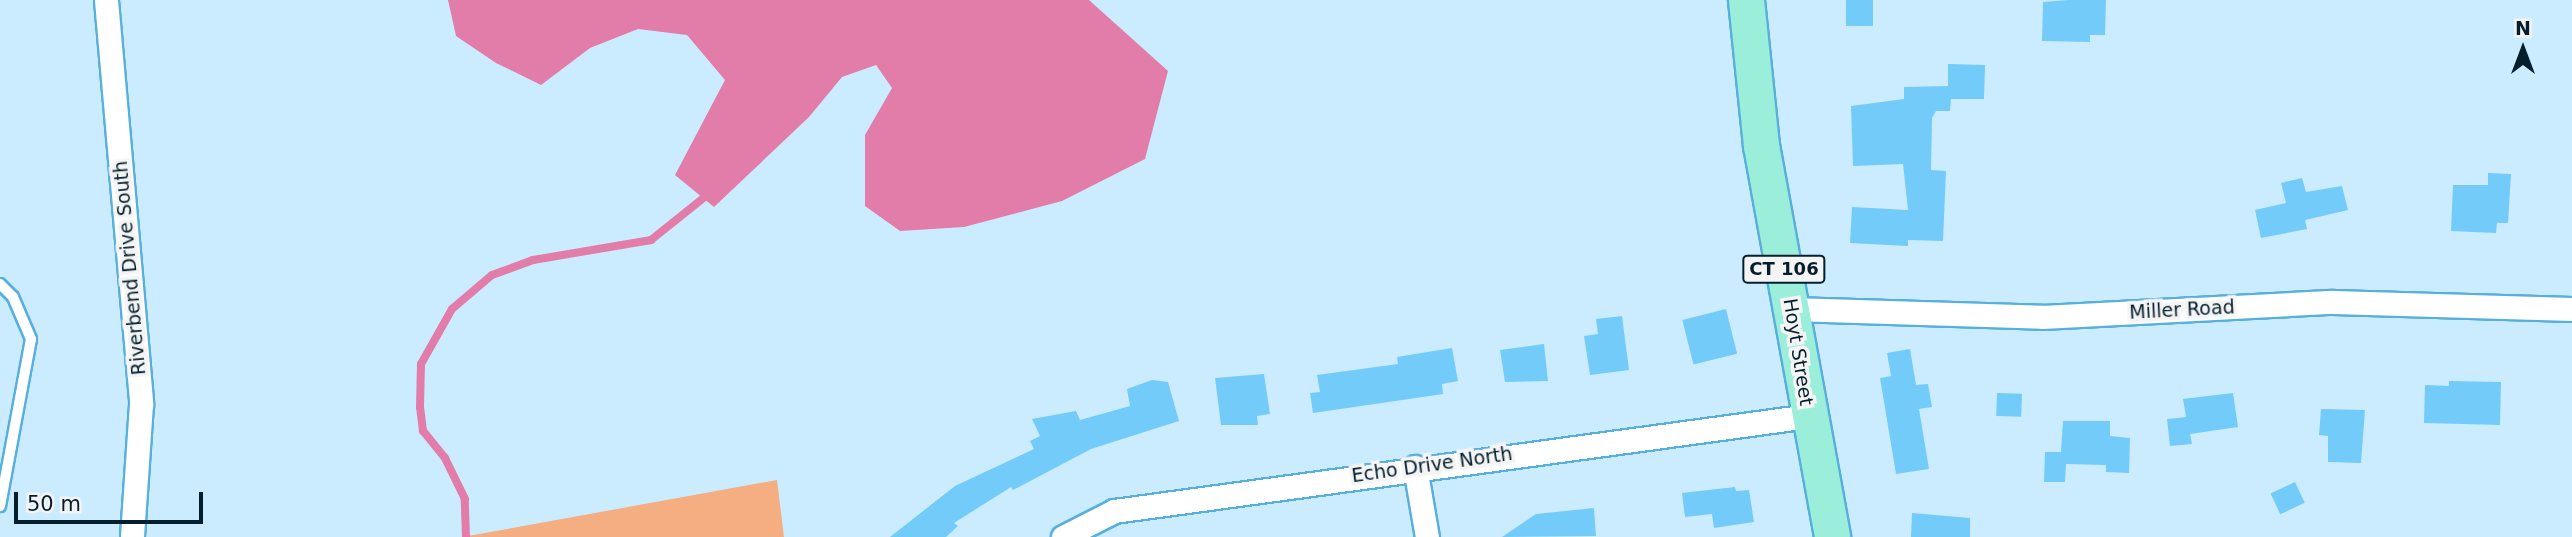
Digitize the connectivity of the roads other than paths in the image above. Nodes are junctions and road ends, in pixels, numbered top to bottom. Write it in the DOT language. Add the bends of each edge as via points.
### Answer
graph roads {
  1 [pos="106,0"];
  2 [pos="1746,0"];
  3 [pos="0,284"];
  4 [pos="1792,309"];
  5 [pos="2572,309"];
  6 [pos="1808,415"];
  7 [pos="1415,467"];
  8 [pos="0,506"];
  9 [pos="132,537"];
  10 [pos="1063,537"];
  11 [pos="1427,537"];
  12 [pos="1832,537"];
  1 -- 9 [label="street, Riverbend Drive South" via="141,404"];
  2 -- 4 [label="main road, Hoyt Street / CT 106" via="1761,145"];
  3 -- 8 [label="lane" via="13,297 31,339"];
  4 -- 5 [label="street, Miller Road" via="2042,317 2333,302"];
  4 -- 6 [label="main road, Hoyt Street / CT 106"];
  6 -- 7 [label="street, Echo Drive North"];
  6 -- 12 [label="main road, Hoyt Street / CT 106"];
  7 -- 10 [label="street, Echo Drive North" via="1114,511"];
  7 -- 11 [label="street"];
}
